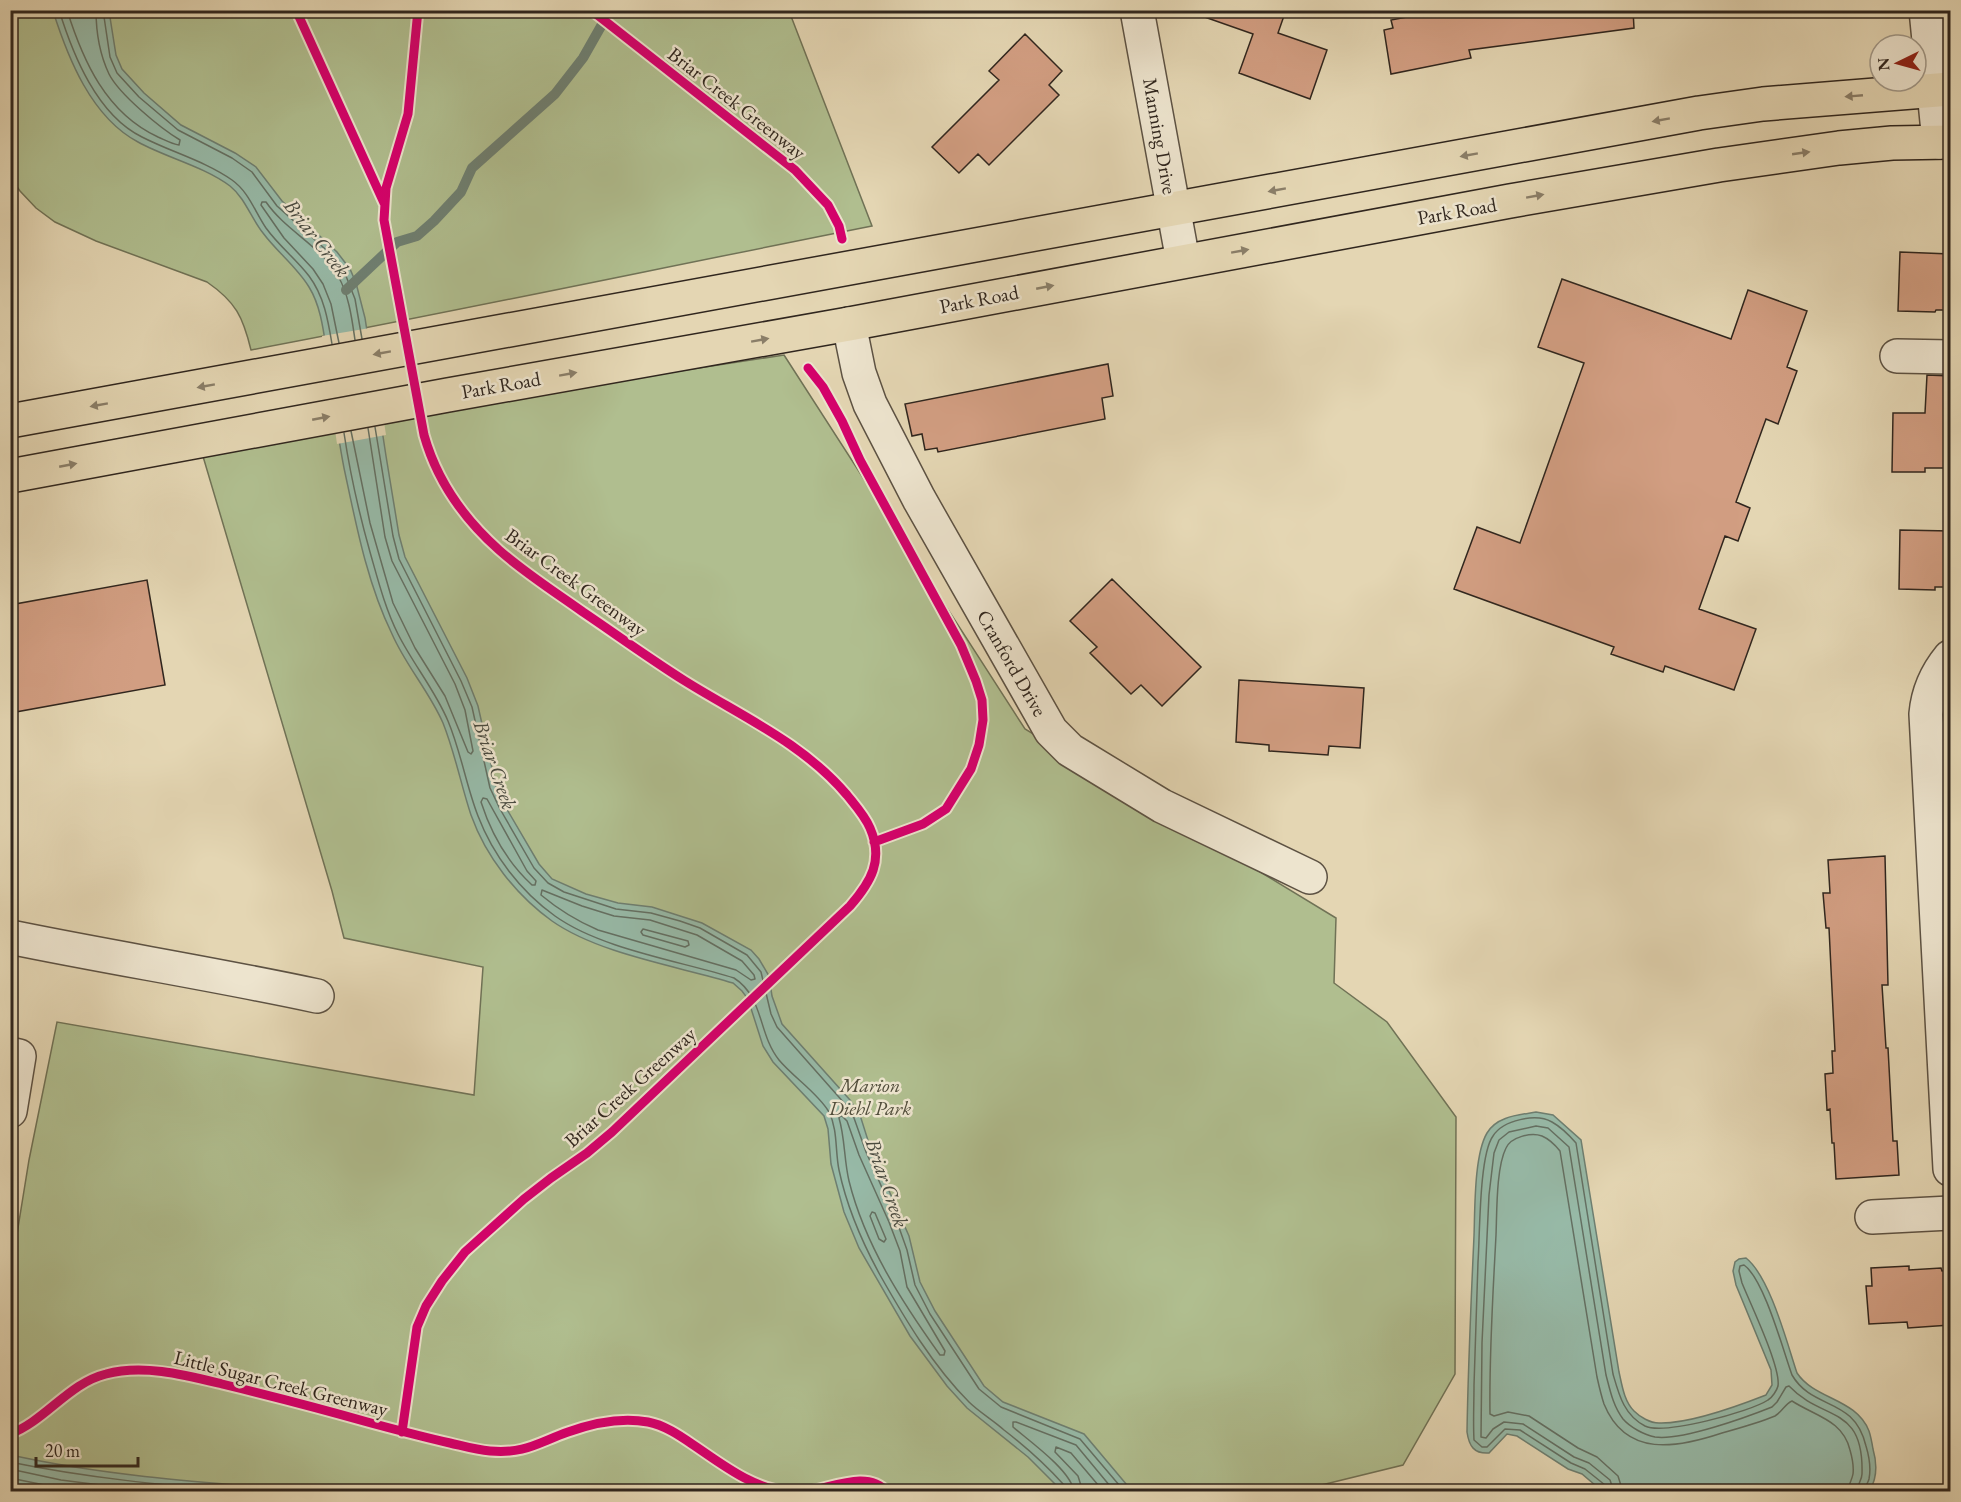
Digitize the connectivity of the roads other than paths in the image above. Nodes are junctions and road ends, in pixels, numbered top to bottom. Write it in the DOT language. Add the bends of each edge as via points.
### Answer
graph roads {
  1 [pos="1137,10"];
  2 [pos="1926,10"];
  3 [pos="1942,89"];
  4 [pos="1945,142"];
  5 [pos="1173,208"];
  6 [pos="1183,261"];
  7 [pos="849,324"];
  8 [pos="1898,356"];
  9 [pos="1950,357"];
  10 [pos="10,421"];
  11 [pos="10,476"];
  12 [pos="1950,657"];
  13 [pos="1310,877"];
  14 [pos="1944,916"];
  15 [pos="10,937"];
  16 [pos="317,996"];
  17 [pos="10,1054"];
  18 [pos="10,1111"];
  19 [pos="1950,1168"];
  20 [pos="1950,1213"];
  21 [pos="1872,1217"];
  1 -- 5 [label="street, Manning Drive"];
  2 -- 3 [label="street"];
  3 -- 4 [label="street"];
  3 -- 5 [label="main road, one-way" via="1699,113"];
  6 -- 4 [label="main road, Park Road, one-way" via="1719,165 1839,148"];
  5 -- 6 [label="street, Manning Drive"];
  5 -- 10 [label="main road, one-way"];
  7 -- 6 [label="main road, Park Road, one-way"];
  11 -- 7 [label="main road, Park Road, one-way"];
  7 -- 13 [label="street, Cranford Drive" via="870,404 919,499 1051,731 1070,750 1162,806"];
  8 -- 9 [label="street"];
  12 -- 14 [label="street" via="1931,686 1926,714"];
  14 -- 19 [label="street"];
  15 -- 16 [label="street"];
  17 -- 18 [label="street" via="19,1056"];
  20 -- 21 [label="street"];
}
